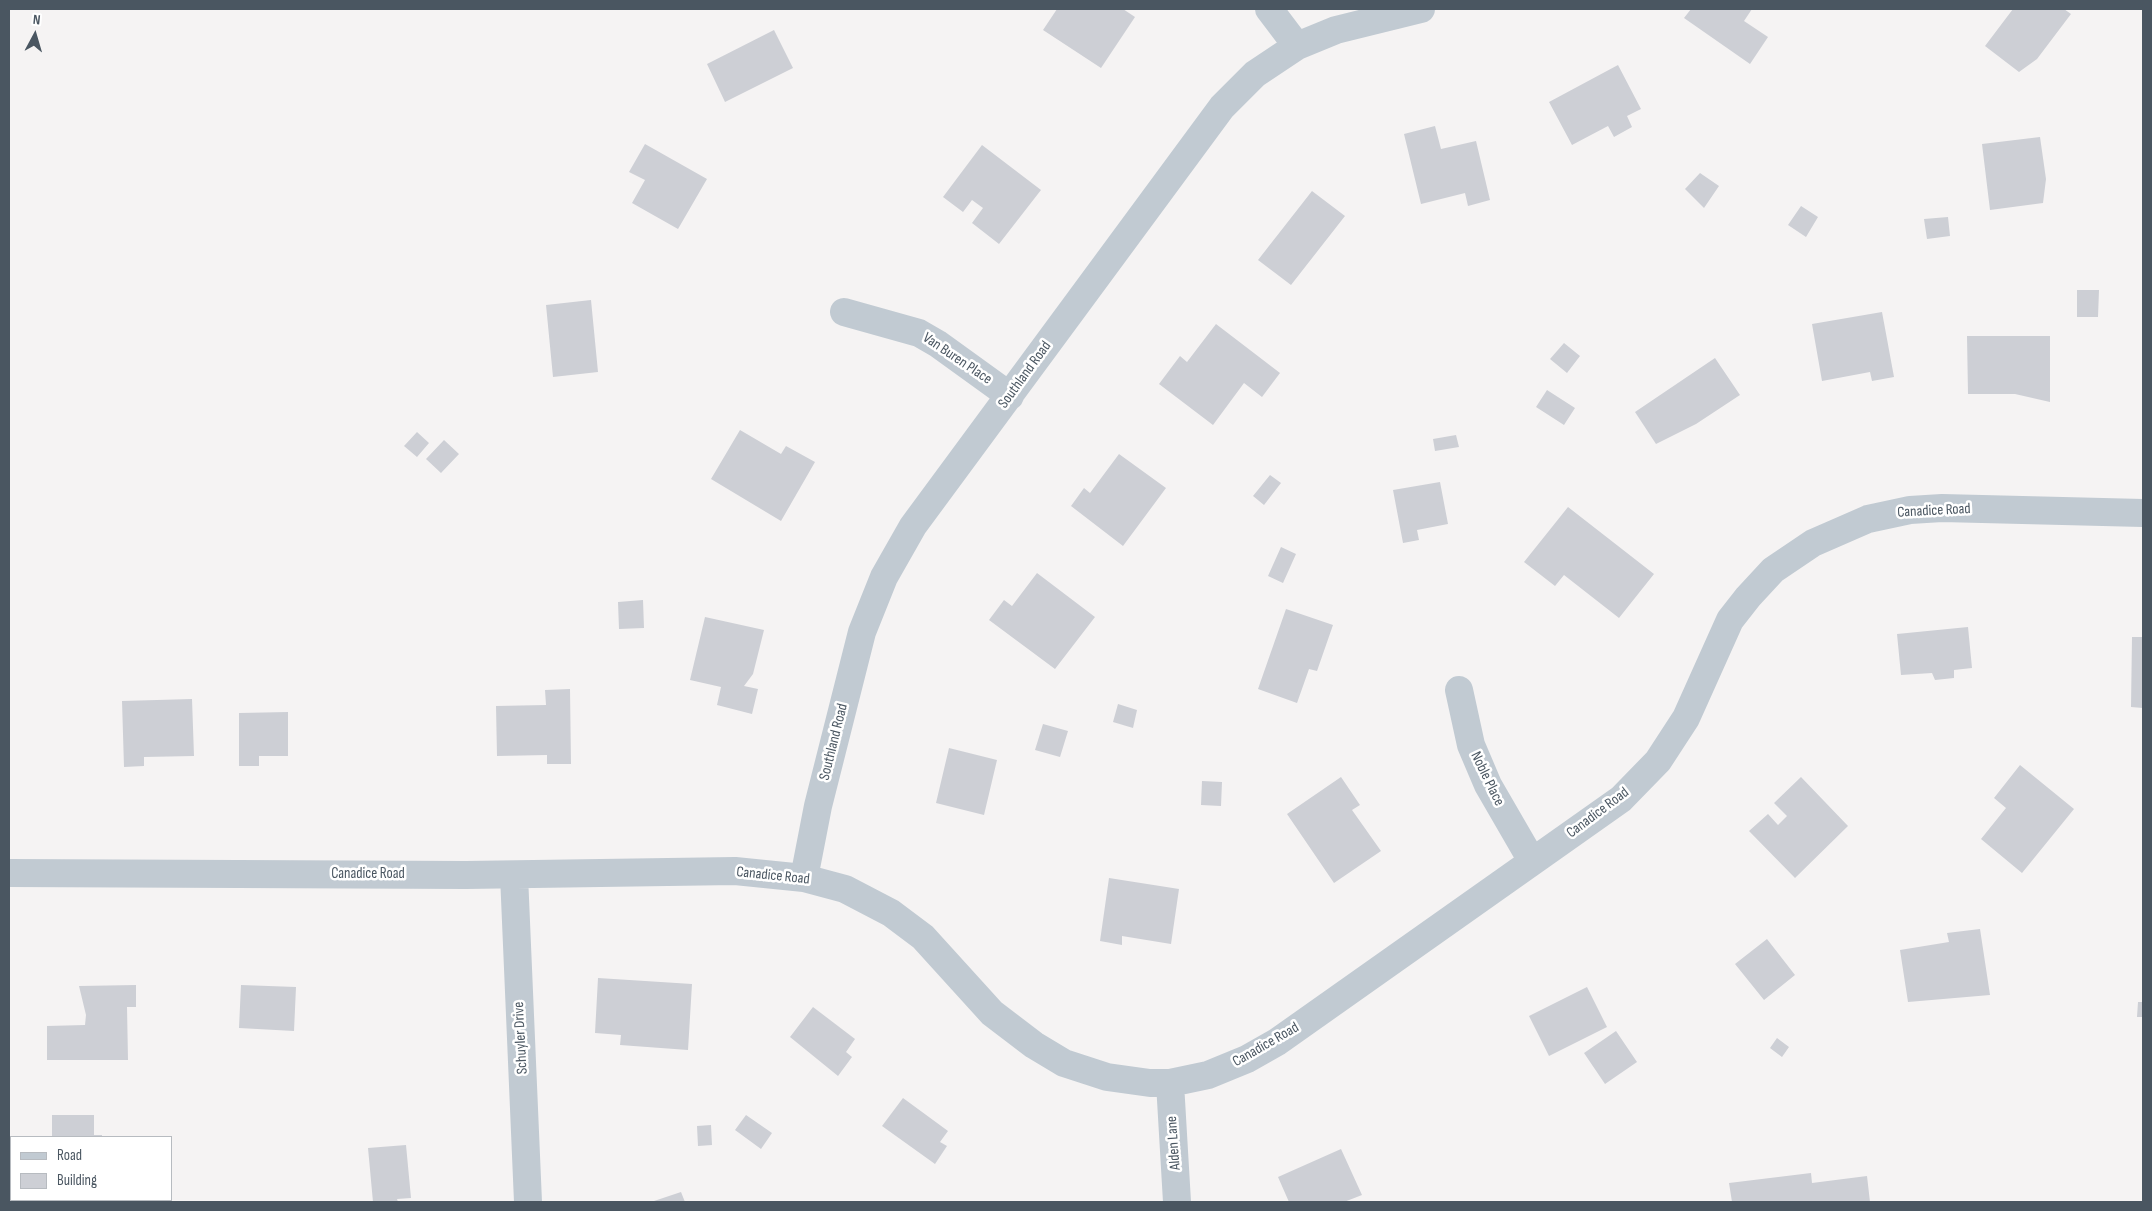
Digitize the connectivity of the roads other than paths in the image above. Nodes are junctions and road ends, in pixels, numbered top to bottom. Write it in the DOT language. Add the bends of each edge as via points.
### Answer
graph roads {
  1 [pos="1269,9"];
  2 [pos="1421,9"];
  3 [pos="1297,46"];
  4 [pos="844,312"];
  5 [pos="1010,396"];
  6 [pos="2143,512"];
  7 [pos="1459,690"];
  8 [pos="1532,861"];
  9 [pos="9,873"];
  10 [pos="514,875"];
  11 [pos="804,878"];
  12 [pos="1170,1083"];
  13 [pos="528,1202"];
  14 [pos="1178,1202"];
  1 -- 3 [label="street"];
  2 -- 3 [label="street, Southland Road" via="1336,30"];
  3 -- 5 [label="street, Southland Road" via="1256,74 1222,107"];
  4 -- 5 [label="street, Van Buren Place" via="919,333"];
  5 -- 11 [label="street, Southland Road" via="913,526 884,577 862,632 818,806"];
  6 -- 8 [label="street, Canadice Road" via="1910,510 1868,518 1813,543 1773,570 1752,590 1730,620 1686,718 1658,761 1621,799"];
  7 -- 8 [label="street, Noble Place" via="1471,745 1488,785"];
  8 -- 12 [label="street, Canadice Road" via="1277,1042 1208,1075"];
  9 -- 10 [label="street, Canadice Road"];
  10 -- 11 [label="street, Canadice Road" via="735,871"];
  10 -- 13 [label="street, Schuyler Drive"];
  11 -- 12 [label="street, Canadice Road" via="845,889 891,913 923,937 992,1013 1064,1063 1107,1077"];
  12 -- 14 [label="street, Alden Lane"];
}
